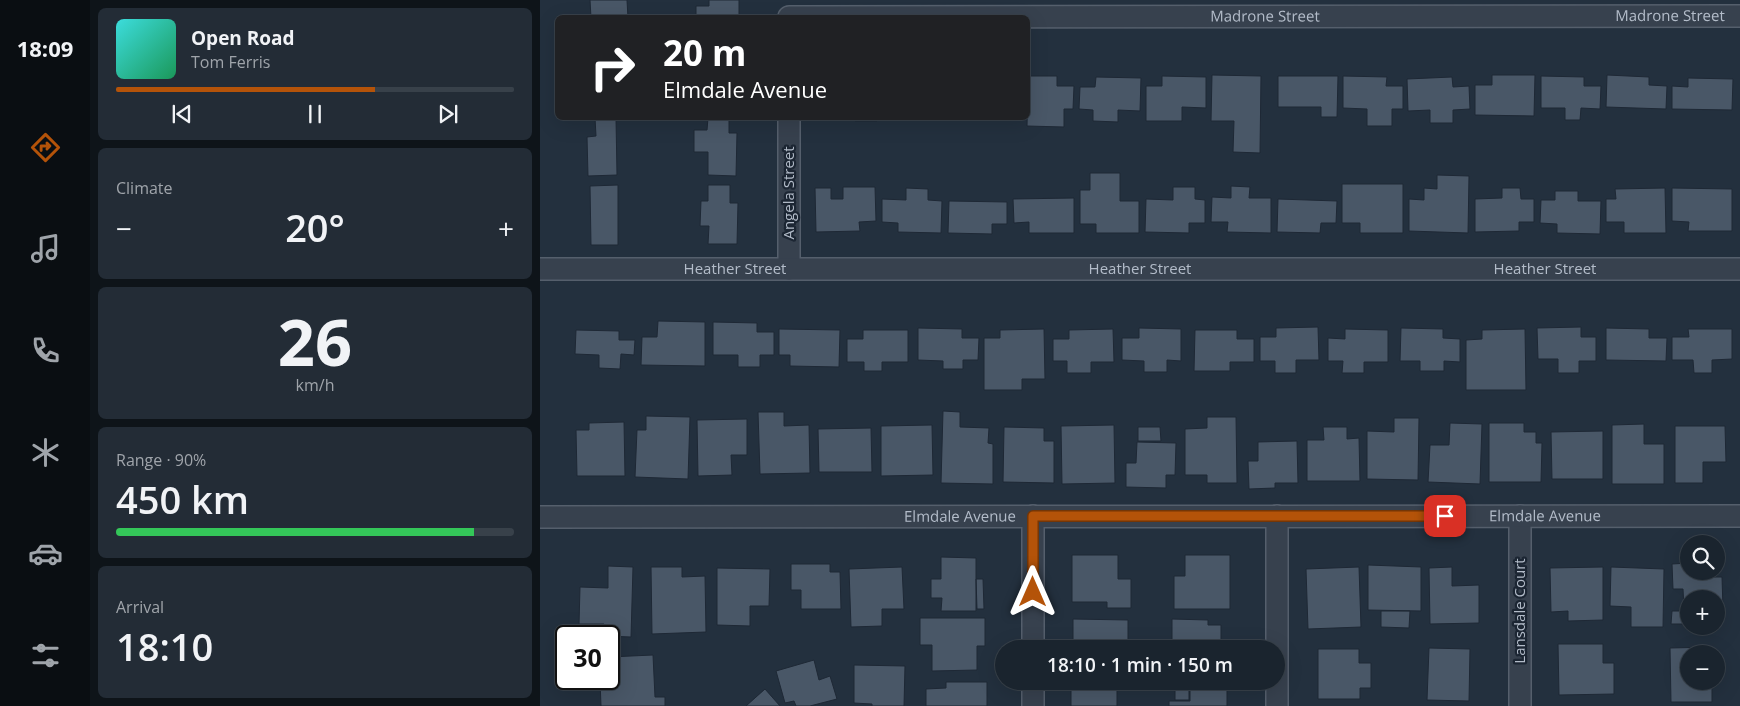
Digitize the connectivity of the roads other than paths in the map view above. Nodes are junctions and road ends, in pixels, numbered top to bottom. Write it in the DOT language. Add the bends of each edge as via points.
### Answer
graph roads {
  1 [pos="789,11"];
  2 [pos="1740,16"];
  3 [pos="789,120"];
  4 [pos="540,269"];
  5 [pos="789,269"];
  6 [pos="1740,269"];
  7 [pos="1033,516"];
  8 [pos="1276,516"];
  9 [pos="1520,516"];
  10 [pos="1740,516"];
  11 [pos="540,517"];
  12 [pos="1033,640"];
  13 [pos="1033,690"];
  14 [pos="1033,706"];
  15 [pos="1276,706"];
  16 [pos="1520,706"];
  1 -- 2 [label="street, Madrone Street"];
  3 -- 5 [label="street, Angela Street"];
  4 -- 5 [label="street, Heather Street"];
  5 -- 6 [label="street, Heather Street"];
  7 -- 8 [label="street, Elmdale Avenue"];
  7 -- 11 [label="street, Elmdale Avenue"];
  7 -- 12 [label="street"];
  8 -- 9 [label="street, Elmdale Avenue"];
  8 -- 15 [label="street"];
  9 -- 10 [label="street, Elmdale Avenue"];
  9 -- 16 [label="street, Lansdale Court"];
  13 -- 14 [label="street"];
}
